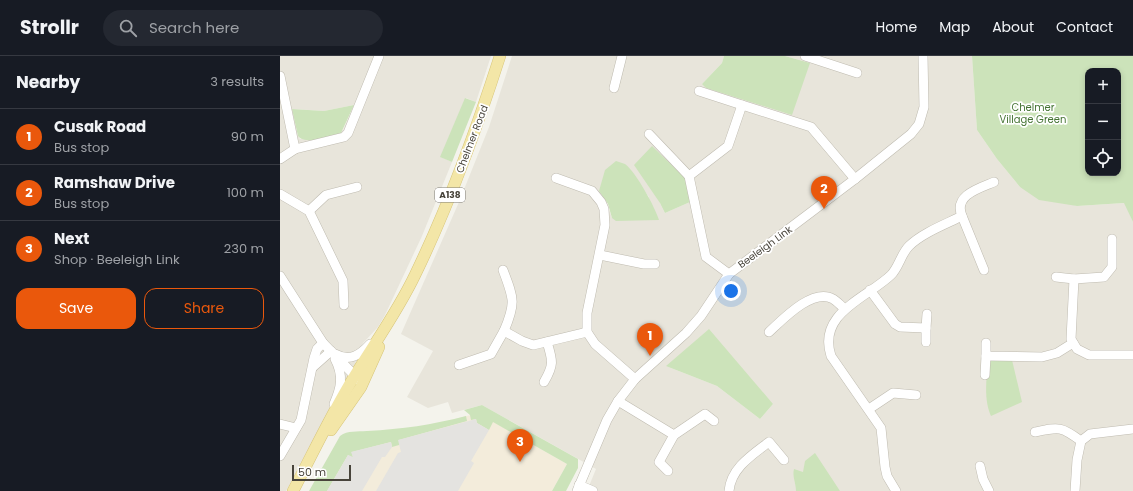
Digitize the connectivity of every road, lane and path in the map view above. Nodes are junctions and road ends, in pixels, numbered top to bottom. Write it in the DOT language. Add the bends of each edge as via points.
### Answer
graph roads {
  1 [pos="379,56"];
  2 [pos="500,56"];
  3 [pos="622,56"];
  4 [pos="805,56"];
  5 [pos="922,56"];
  6 [pos="858,73"];
  7 [pos="280,76"];
  8 [pos="614,88"];
  9 [pos="699,91"];
  10 [pos="742,105"];
  11 [pos="649,134"];
  12 [pos="295,149"];
  13 [pos="280,159"];
  14 [pos="689,176"];
  15 [pos="556,178"];
  16 [pos="855,179"];
  17 [pos="994,182"];
  18 [pos="357,187"];
  19 [pos="280,194"];
  20 [pos="309,211"];
  21 [pos="962,216"];
  22 [pos="1112,239"];
  23 [pos="600,254"];
  24 [pos="655,264"];
  25 [pos="503,270"];
  26 [pos="984,270"];
  27 [pos="729,274"];
  28 [pos="280,276"];
  29 [pos="1056,278"];
  30 [pos="1074,279"];
  31 [pos="870,290"];
  32 [pos="344,305"];
  33 [pos="845,309"];
  34 [pos="927,314"];
  35 [pos="386,327"];
  36 [pos="926,328"];
  37 [pos="504,331"];
  38 [pos="587,332"];
  39 [pos="769,332"];
  40 [pos="547,342"];
  41 [pos="926,342"];
  42 [pos="322,343"];
  43 [pos="986,343"];
  44 [pos="1073,343"];
  45 [pos="331,351"];
  46 [pos="1133,355"];
  47 [pos="986,356"];
  48 [pos="371,365"];
  49 [pos="459,365"];
  50 [pos="339,366"];
  51 [pos="313,367"];
  52 [pos="355,372"];
  53 [pos="985,375"];
  54 [pos="635,379"];
  55 [pos="544,382"];
  56 [pos="361,387"];
  57 [pos="916,396"];
  58 [pos="618,401"];
  59 [pos="869,409"];
  60 [pos="714,420"];
  61 [pos="280,424"];
  62 [pos="296,428"];
  63 [pos="1133,429"];
  64 [pos="1035,432"];
  65 [pos="674,435"];
  66 [pos="1081,441"];
  67 [pos="316,450"];
  68 [pos="280,456"];
  69 [pos="784,460"];
  70 [pos="308,462"];
  71 [pos="980,466"];
  72 [pos="668,471"];
  73 [pos="578,488"];
  74 [pos="293,491"];
  75 [pos="593,491"];
  76 [pos="729,491"];
  77 [pos="896,491"];
  78 [pos="988,491"];
  79 [pos="1075,491"];
  1 -- 12 [label="street" via="348,133 344,137"];
  2 -- 35 [label="main road, Chelmer Road / A138" via="479,124 446,205 414,276"];
  3 -- 8 [label="street"];
  4 -- 6 [label="street"];
  5 -- 16 [label="street, Beeleigh Link" via="924,107 919,124 911,134"];
  7 -- 12 [label="street"];
  9 -- 10 [label="street"];
  10 -- 14 [label="street" via="728,146"];
  10 -- 16 [label="street" via="811,127"];
  11 -- 14 [label="street"];
  12 -- 13 [label="street"];
  14 -- 27 [label="street" via="706,257"];
  15 -- 23 [label="street" via="592,191 601,202 606,221"];
  16 -- 27 [label="street, Beeleigh Link"];
  17 -- 21 [label="street" via="969,193 962,200"];
  18 -- 20 [label="street" via="326,195"];
  19 -- 20 [label="street"];
  20 -- 32 [label="street" via="343,281"];
  21 -- 26 [label="street"];
  21 -- 31 [label="street" via="909,246 892,274"];
  22 -- 30 [label="street" via="1112,268 1104,277"];
  23 -- 24 [label="street"];
  23 -- 38 [label="street" via="587,313"];
  25 -- 37 [label="street" via="514,304"];
  27 -- 54 [label="street, Beeleigh Link" via="701,316 686,333"];
  28 -- 42 [label="street"];
  29 -- 30 [label="street"];
  30 -- 44 [label="street" via="1071,339"];
  31 -- 33 [label="street"];
  31 -- 36 [label="street" via="900,327"];
  33 -- 39 [label="street" via="832,298 822,296 809,299"];
  33 -- 59 [label="street" via="830,330 828,346 831,356"];
  34 -- 36 [label="street"];
  35 -- 45 [label="street" via="362,353 354,357 342,358"];
  35 -- 48 [label="main road, Chelmer Road / A138"];
  35 -- 52 [label="main road, Chelmer Road / A138"];
  36 -- 41 [label="street"];
  37 -- 40 [label="street" via="533,345"];
  37 -- 49 [label="street" via="491,354"];
  38 -- 40 [label="street"];
  38 -- 54 [label="street" via="596,344"];
  40 -- 55 [label="street" via="552,362"];
  42 -- 45 [label="street"];
  42 -- 51 [label="street" via="317,349"];
  43 -- 47 [label="street"];
  44 -- 46 [label="street" via="1077,349 1089,355"];
  44 -- 47 [label="street" via="1057,353 1042,357"];
  45 -- 50 [label="street"];
  45 -- 51 [label="street"];
  45 -- 52 [label="street"];
  47 -- 53 [label="street"];
  48 -- 52 [label="street"];
  48 -- 56 [label="main road, Chelmer Road / A138"];
  50 -- 52 [label="street"];
  50 -- 70 [label="street" via="339,390"];
  51 -- 62 [label="street" via="304,409"];
  52 -- 56 [label="street"];
  52 -- 67 [label="main road, Chelmer Road / A138"];
  54 -- 58 [label="street, Beeleigh Link"];
  56 -- 67 [label="main road, Chelmer Road / A138"];
  57 -- 59 [label="street" via="893,393"];
  58 -- 65 [label="street"];
  58 -- 73 [label="street, Beeleigh Link" via="607,420"];
  59 -- 77 [label="street" via="881,428 887,476"];
  60 -- 65 [label="street" via="705,414"];
  61 -- 62 [label="street"];
  62 -- 68 [label="street"];
  63 -- 66 [label="street" via="1090,434"];
  64 -- 66 [label="street" via="1054,428 1065,429"];
  65 -- 72 [label="street" via="659,462"];
  66 -- 79 [label="street"];
  67 -- 70 [label="main road, Chelmer Road / A138"];
  69 -- 76 [label="street" via="769,442 738,468"];
  70 -- 74 [label="main road, Chelmer Road / A138"];
  71 -- 78 [label="street"];
  73 -- 75 [label="street"];
}
